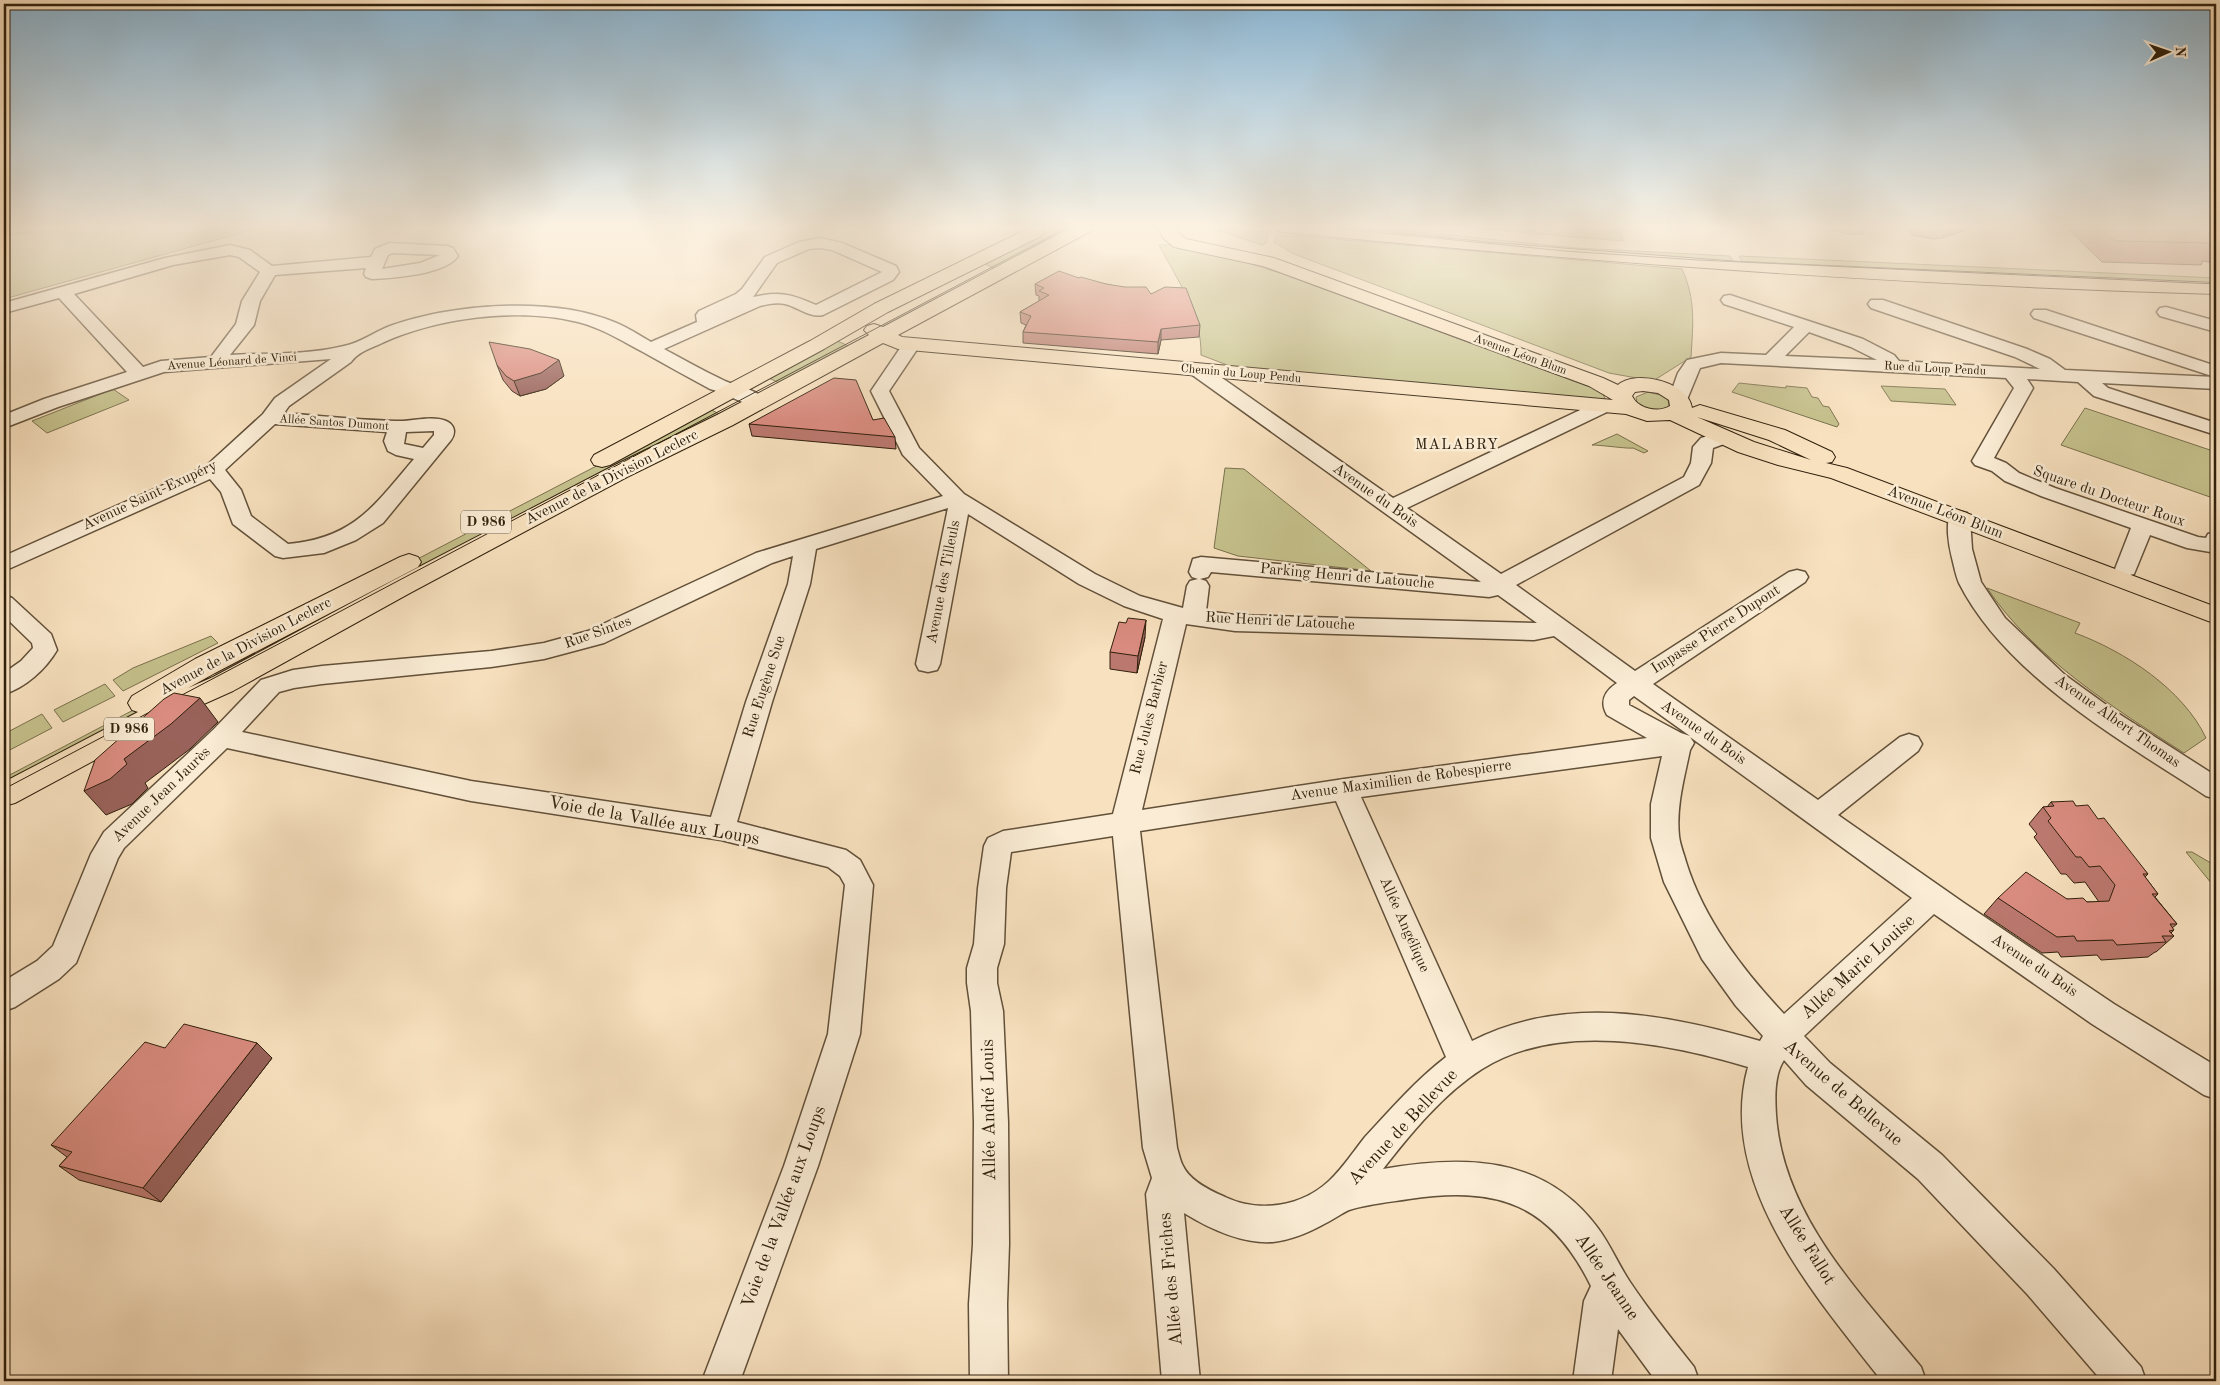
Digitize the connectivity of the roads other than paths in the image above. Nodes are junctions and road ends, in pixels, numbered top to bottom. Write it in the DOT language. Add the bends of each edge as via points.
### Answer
graph roads {
  1 [pos="63,292"];
  2 [pos="257,292"];
  3 [pos="749,292"];
  4 [pos="856,292"];
  5 [pos="915,292"];
  6 [pos="964,292"];
  7 [pos="1349,292"];
  8 [pos="1367,292"];
  9 [pos="1730,300"];
  10 [pos="1877,304"];
  11 [pos="4,308"];
  12 [pos="2166,312"];
  13 [pos="2040,314"];
  14 [pos="857,322"];
  15 [pos="706,325"];
  16 [pos="1805,326"];
  17 [pos="2216,327"];
  18 [pos="1963,333"];
  19 [pos="884,334"];
  20 [pos="911,345"];
  21 [pos="650,349"];
  22 [pos="350,351"];
  23 [pos="1946,357"];
  24 [pos="1771,360"];
  25 [pos="216,362"];
  26 [pos="1892,366"];
  27 [pos="1198,370"];
  28 [pos="1686,370"];
  29 [pos="2216,372"];
  30 [pos="138,373"];
  31 [pos="2012,373"];
  32 [pos="2063,376"];
  33 [pos="2085,377"];
  34 [pos="2126,380"];
  35 [pos="2216,383"];
  36 [pos="1655,386"];
  37 [pos="732,389"];
  38 [pos="1628,396"];
  39 [pos="757,402"];
  40 [pos="1678,405"];
  41 [pos="1602,407"];
  42 [pos="270,418"];
  43 [pos="2216,418"];
  44 [pos="4,422"];
  45 [pos="398,428"];
  46 [pos="2216,429"];
  47 [pos="1764,430"];
  48 [pos="1725,438"];
  49 [pos="1746,447"];
  50 [pos="429,455"];
  51 [pos="1999,468"];
  52 [pos="213,470"];
  53 [pos="958,499"];
  54 [pos="1391,507"];
  55 [pos="1959,518"];
  56 [pos="2143,524"];
  57 [pos="2216,542"];
  58 [pos="806,546"];
  59 [pos="4,564"];
  60 [pos="2126,569"];
  61 [pos="1797,576"];
  62 [pos="1500,586"];
  63 [pos="4,602"];
  64 [pos="2216,603"];
  65 [pos="1184,616"];
  66 [pos="2216,616"];
  67 [pos="1557,627"];
  68 [pos="928,664"];
  69 [pos="255,667"];
  70 [pos="1634,683"];
  71 [pos="4,685"];
  72 [pos="1704,733"];
  73 [pos="222,737"];
  74 [pos="1678,744"];
  75 [pos="1909,744"];
  76 [pos="4,774"];
  77 [pos="1344,789"];
  78 [pos="2216,790"];
  79 [pos="4,795"];
  80 [pos="1820,814"];
  81 [pos="1125,822"];
  82 [pos="721,829"];
  83 [pos="1934,897"];
  84 [pos="4,997"];
  85 [pos="1775,1047"];
  86 [pos="1465,1062"];
  87 [pos="2216,1084"];
  88 [pos="1170,1178"];
  89 [pos="1342,1194"];
  90 [pos="1610,1285"];
  91 [pos="721,1381"];
  92 [pos="989,1381"];
  93 [pos="1181,1381"];
  94 [pos="1592,1381"];
  95 [pos="1680,1381"];
  96 [pos="1907,1381"];
  97 [pos="2127,1381"];
  1 -- 11 [label="street"];
  1 -- 30 [label="street"];
  2 -- 25 [label="street" via="244,325"];
  3 -- 15 [label="street" via="706,315"];
  4 -- 15 [label="street" via="817,311 788,300 773,298 755,302"];
  5 -- 14 [label="main road, Avenue de la Division Leclerc / D 986"];
  6 -- 19 [label="main road, Avenue de la Division Leclerc / D 986"];
  7 -- 38 [label="main road, Avenue Léon Blum"];
  8 -- 38 [label="main road, Avenue Léon Blum" via="1589,373"];
  9 -- 16 [label="street"];
  10 -- 18 [label="street"];
  12 -- 17 [label="street"];
  13 -- 29 [label="street"];
  14 -- 19 [label="main road, Chemin du Loup Pendu"];
  14 -- 37 [label="main road, Avenue de la Division Leclerc / D 986"];
  15 -- 21 [label="street"];
  16 -- 24 [label="street"];
  16 -- 26 [label="street" via="1876,352 1888,359"];
  18 -- 23 [label="street"];
  18 -- 32 [label="street" via="2044,363"];
  19 -- 20 [label="main road, Chemin du Loup Pendu" via="898,343"];
  19 -- 39 [label="main road, Avenue de la Division Leclerc / D 986"];
  20 -- 27 [label="main road, Chemin du Loup Pendu"];
  20 -- 53 [label="street, Rue Henri de Latouche" via="880,391 910,451"];
  21 -- 22 [label="street" via="608,326 580,317 546,312 508,312 426,322 396,330"];
  21 -- 37 [label="street" via="717,385"];
  22 -- 25 [label="street, Avenue Léonard de Vinci"];
  22 -- 42 [label="street, Avenue Saint-Exupéry" via="345,358 282,402"];
  23 -- 26 [label="street, Rue du Loup Pendu"];
  23 -- 31 [label="street, Rue du Loup Pendu"];
  24 -- 26 [label="street, Rue du Loup Pendu"];
  24 -- 28 [label="street, Rue du Loup Pendu" via="1713,359 1692,364"];
  25 -- 30 [label="street, Avenue Léonard de Vinci" via="176,365"];
  27 -- 41 [label="main road, Chemin du Loup Pendu"];
  27 -- 54 [label="street, Avenue du Bois"];
  28 -- 36 [label="street, Rue du Loup Pendu"];
  28 -- 40 [label="street"];
  30 -- 44 [label="street, Avenue Léonard de Vinci"];
  31 -- 32 [label="street, Rue du Loup Pendu"];
  31 -- 51 [label="street, Square du Docteur Roux" via="2024,388 1982,461"];
  32 -- 33 [label="street, Rue du Loup Pendu"];
  33 -- 34 [label="street, Rue du Loup Pendu"];
  33 -- 46 [label="street" via="2101,392"];
  34 -- 35 [label="street, Rue du Loup Pendu"];
  34 -- 43 [label="street" via="2135,390 2158,402"];
  36 -- 38 [label="main road"];
  36 -- 40 [label="main road" via="1669,391"];
  37 -- 39 [label="street"];
  37 -- 69 [label="main road, Avenue de la Division Leclerc / D 986" via="431,550"];
  38 -- 40 [label="main road" via="1657,416"];
  38 -- 41 [label="main road, Chemin du Loup Pendu"];
  39 -- 69 [label="main road, Avenue de la Division Leclerc / D 986" via="427,573"];
  40 -- 47 [label="main road, Avenue Léon Blum"];
  40 -- 48 [label="main road, Avenue Léon Blum"];
  41 -- 54 [label="street"];
  42 -- 45 [label="street, Allée Santos Dumont"];
  42 -- 52 [label="street, Avenue Saint-Exupéry"];
  45 -- 50 [label="street, Allée Santos Dumont" via="395,447"];
  45 -- 50 [label="street, Allée Santos Dumont" via="428,424 444,428 444,436"];
  47 -- 49 [label="main road" via="1764,438 1759,443"];
  47 -- 60 [label="main road, Avenue Léon Blum" via="1840,465"];
  48 -- 49 [label="main road, Avenue Léon Blum"];
  48 -- 62 [label="street" via="1708,442 1703,447 1701,463 1692,481"];
  49 -- 55 [label="main road, Avenue Léon Blum" via="1839,474"];
  50 -- 52 [label="street, Allée Santos Dumont" via="375,518 348,535 316,548 283,551 241,518 231,490"];
  51 -- 56 [label="street, Square du Docteur Roux" via="2048,492"];
  51 -- 57 [label="street, Square du Docteur Roux" via="2028,468"];
  52 -- 59 [label="street, Avenue Saint-Exupéry"];
  53 -- 58 [label="street, Rue Sintes"];
  53 -- 65 [label="street, Rue Henri de Latouche" via="1087,580 1132,600"];
  53 -- 68 [label="street, Avenue des Tilleuls"];
  54 -- 62 [label="street, Avenue du Bois"];
  55 -- 66 [label="main road, Avenue Léon Blum"];
  55 -- 78 [label="street, Avenue Albert Thomas" via="1960,549 1970,582 1997,624 2056,681 2107,719"];
  56 -- 57 [label="street, Square du Docteur Roux" via="2195,543"];
  56 -- 60 [label="street, Square du Docteur Roux"];
  58 -- 69 [label="street, Rue Sintes" via="764,558 596,637 544,651 293,679"];
  58 -- 82 [label="street, Rue Eugène Sue" via="799,584"];
  60 -- 64 [label="main road, Avenue Léon Blum"];
  61 -- 70 [label="street, Impasse Pierre Dupont"];
  62 -- 65 [label="street, Parking Henri de Latouche" via="1476,590 1202,564"];
  62 -- 67 [label="street, Avenue du Bois"];
  63 -- 71 [label="street" via="43,640 45,650 30,667"];
  65 -- 67 [label="street, Rue Henri de Latouche" via="1235,623 1534,632"];
  65 -- 81 [label="street, Rue Jules Barbier"];
  67 -- 70 [label="street, Avenue du Bois"];
  69 -- 73 [label="street, Avenue Jean Jaurès"];
  69 -- 76 [label="main road, Avenue de la Division Leclerc / D 986" via="158,694"];
  69 -- 79 [label="main road, Avenue de la Division Leclerc / D 986" via="166,709"];
  70 -- 72 [label="street, Avenue du Bois"];
  70 -- 74 [label="street, Impasse Pierre Dupont" via="1616,696 1616,709"];
  72 -- 74 [label="street, Avenue Maximilien de Robespierre"];
  72 -- 80 [label="street, Avenue du Bois"];
  73 -- 82 [label="street, Voie de la Vallée aux Loups" via="471,791"];
  73 -- 84 [label="street, Avenue Jean Jaurès" via="114,840 64,954 48,970"];
  74 -- 77 [label="street, Avenue Maximilien de Robespierre"];
  74 -- 85 [label="street" via="1664,804 1664,820 1665,838 1678,882 1713,950 1747,996"];
  75 -- 80 [label="street"];
  77 -- 81 [label="street, Avenue Maximilien de Robespierre"];
  77 -- 86 [label="street, Allée Angélique"];
  80 -- 83 [label="street, Avenue du Bois"];
  81 -- 88 [label="street, Avenue de Bellevue" via="1160,1148"];
  81 -- 92 [label="street, Allée André Louis" via="1003,842 998,846 989,944 982,968 991,1113"];
  82 -- 91 [label="street, Voie de la Vallée aux Loups" via="836,858 850,868 859,884 844,1034 801,1166"];
  83 -- 85 [label="street, Allée Marie Louise"];
  83 -- 87 [label="street, Avenue du Bois" via="2103,1014"];
  85 -- 86 [label="street, Avenue de Bellevue" via="1721,1044 1664,1031 1592,1025 1540,1033 1488,1050"];
  85 -- 96 [label="street, Allée Fallot" via="1758,1097 1759,1130 1765,1162 1780,1202 1798,1236 1837,1293"];
  85 -- 97 [label="street, Avenue de Bellevue" via="1818,1074 1930,1167 2042,1282"];
  86 -- 89 [label="street, Avenue de Bellevue" via="1436,1087 1380,1146"];
  88 -- 89 [label="street, Avenue de Bellevue" via="1184,1193 1210,1209 1253,1225 1273,1225 1296,1219"];
  88 -- 93 [label="street, Allée des Friches" via="1164,1194"];
  89 -- 90 [label="street, Allée Jeanne" via="1438,1179 1513,1185 1545,1202 1561,1215 1593,1252"];
  90 -- 94 [label="street" via="1603,1301"];
  90 -- 95 [label="street, Allée Jeanne"];
}
